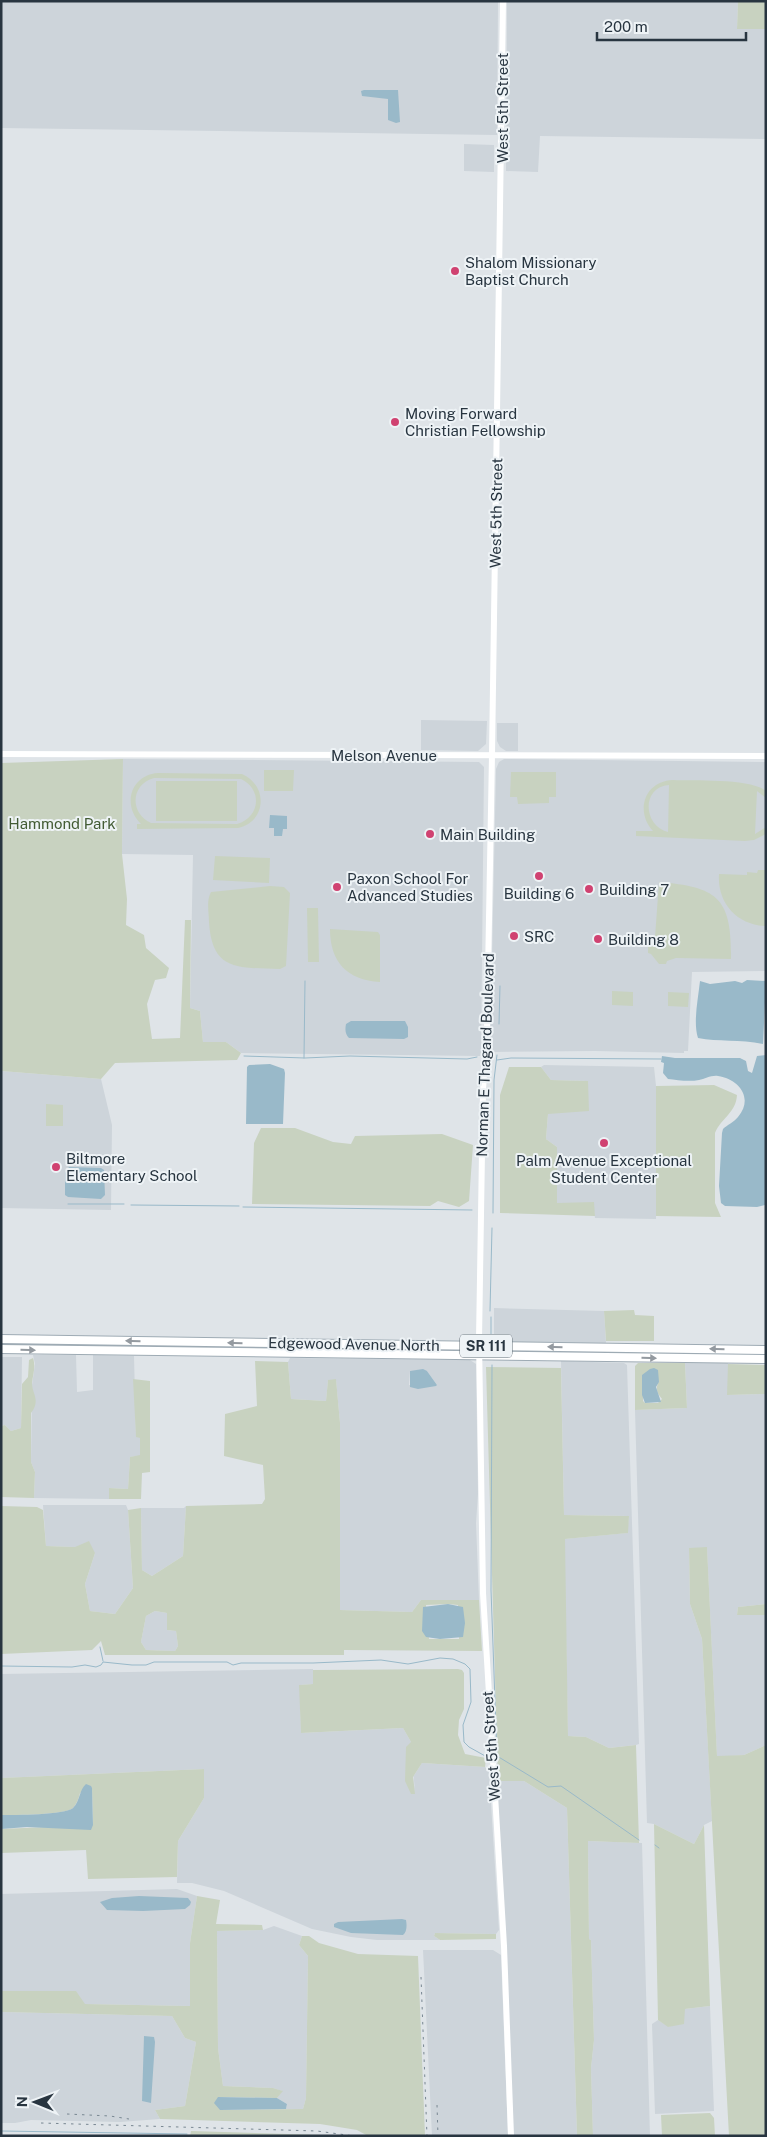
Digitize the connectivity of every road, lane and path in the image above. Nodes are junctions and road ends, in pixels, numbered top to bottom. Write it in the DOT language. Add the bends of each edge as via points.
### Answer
graph roads {
  1 [pos="503,1"];
  2 [pos="1,754"];
  3 [pos="492,755"];
  4 [pos="766,756"];
  5 [pos="1,1339"];
  6 [pos="479,1346"];
  7 [pos="1,1349"];
  8 [pos="766,1350"];
  9 [pos="479,1356"];
  10 [pos="766,1359"];
  11 [pos="511,2136"];
  1 -- 3 [label="street, West 5th Street"];
  2 -- 3 [label="street, Melson Avenue"];
  3 -- 4 [label="street, Melson Avenue"];
  3 -- 6 [label="street, Norman E Thagard Boulevard"];
  6 -- 5 [label="main road, Edgewood Avenue North / SR 111, one-way"];
  8 -- 6 [label="main road, Edgewood Avenue North / SR 111, one-way"];
  6 -- 9 [label="street, Norman E Thagard Boulevard"];
  7 -- 9 [label="main road, Edgewood Avenue North / SR 111, one-way"];
  9 -- 10 [label="main road, Edgewood Avenue North / SR 111, one-way"];
  9 -- 11 [label="street, West 5th Street" via="483,1602 504,1946"];
}
